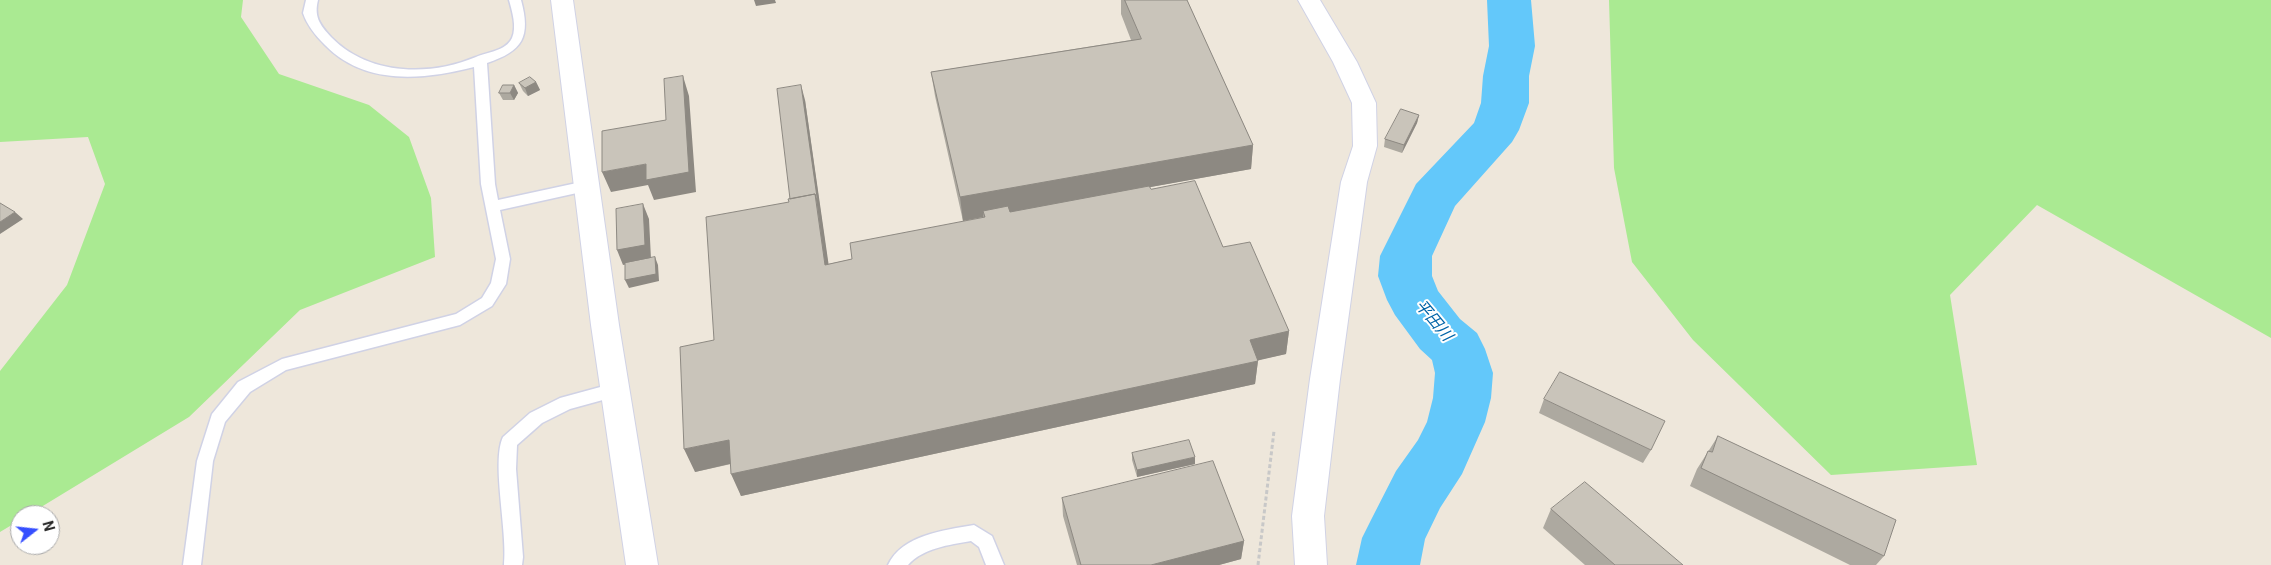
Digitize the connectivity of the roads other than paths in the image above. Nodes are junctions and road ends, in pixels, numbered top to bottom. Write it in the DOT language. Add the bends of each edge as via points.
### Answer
graph roads {
  1 [pos="312,0"];
  2 [pos="515,0"];
  3 [pos="562,0"];
  4 [pos="1309,0"];
  5 [pos="480,60"];
  6 [pos="586,186"];
  7 [pos="492,207"];
  8 [pos="615,390"];
  9 [pos="192,565"];
  10 [pos="512,565"];
  11 [pos="642,565"];
  12 [pos="897,565"];
  13 [pos="996,565"];
  14 [pos="1310,565"];
  1 -- 5 [label="lane" via="309,13 315,27 346,57 361,65 418,73"];
  2 -- 5 [label="lane" via="518,40 500,54"];
  3 -- 6 [label="street"];
  4 -- 14 [label="street" via="1345,62 1364,103 1365,146 1354,182 1326,370 1308,516"];
  5 -- 7 [label="lane"];
  6 -- 7 [label="lane"];
  6 -- 8 [label="street"];
  7 -- 9 [label="lane" via="503,259 498,284 487,302 460,319 282,365 244,387 218,419 205,461"];
  8 -- 10 [label="lane" via="566,402 536,418 509,442"];
  8 -- 11 [label="street"];
  12 -- 13 [label="lane" via="910,550 948,537 974,533 986,542"];
}
